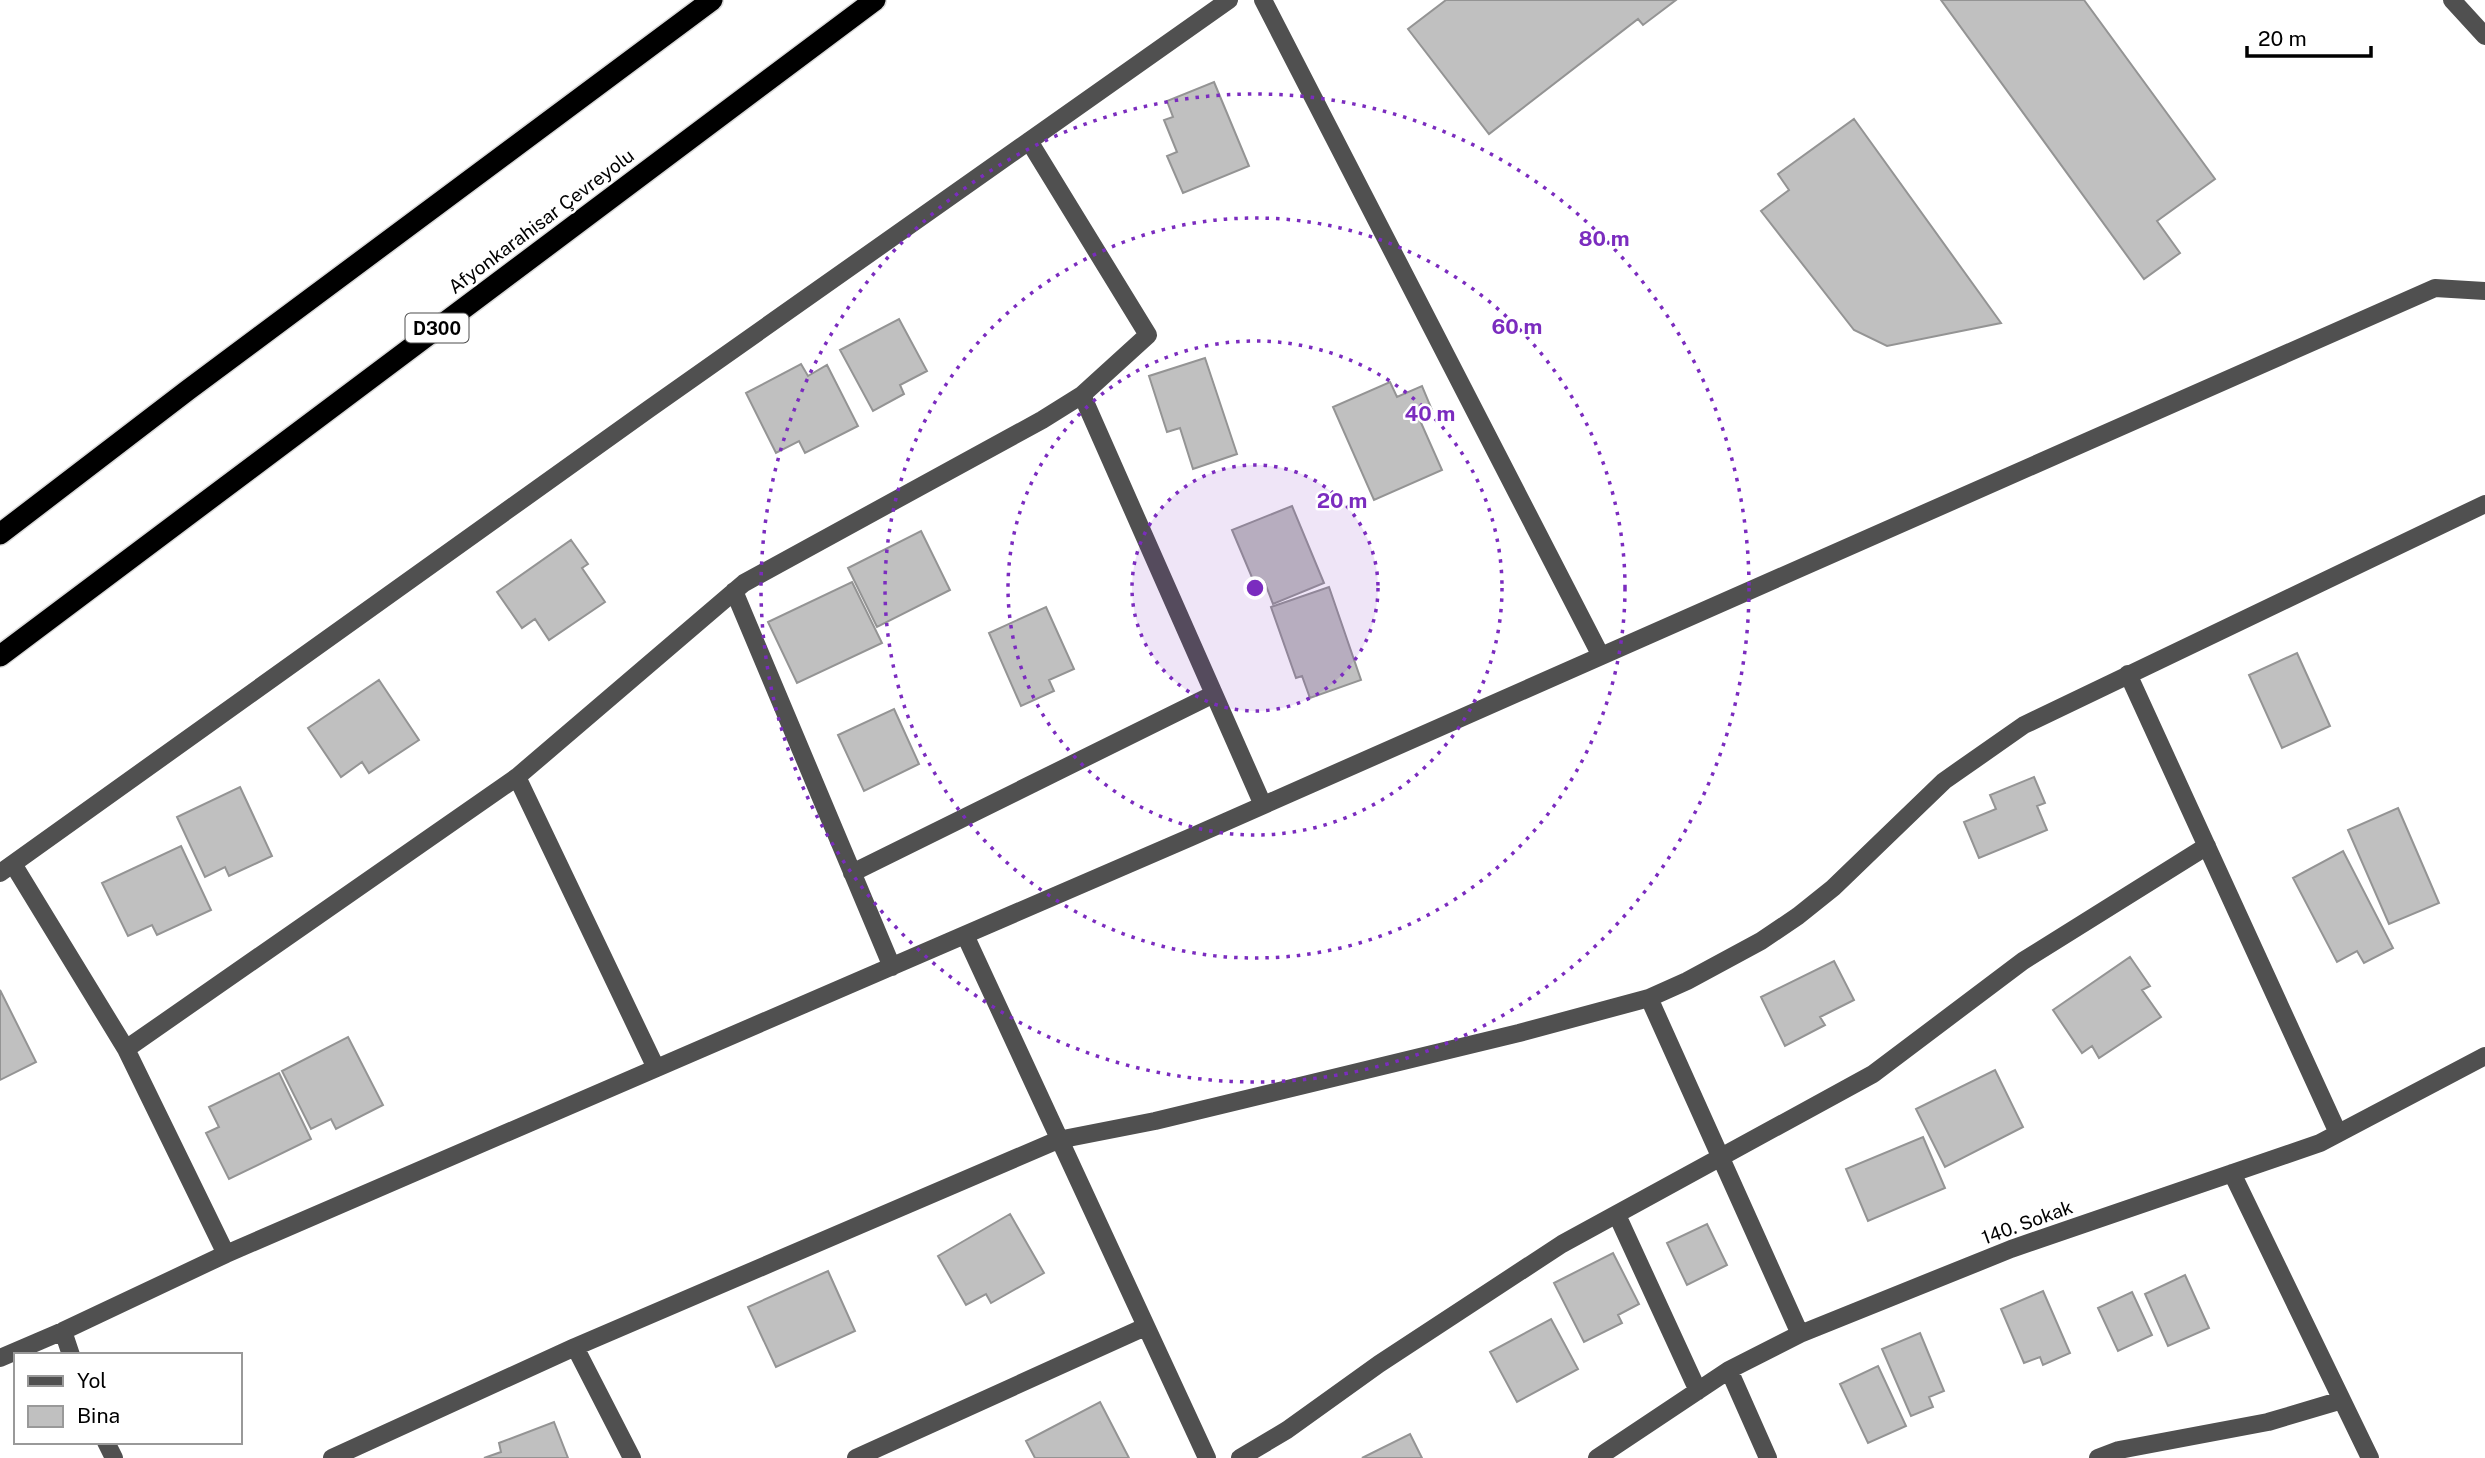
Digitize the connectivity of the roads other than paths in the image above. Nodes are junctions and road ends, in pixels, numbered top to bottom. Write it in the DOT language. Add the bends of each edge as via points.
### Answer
graph roads {
  1 [pos="712,0"];
  2 [pos="875,0"];
  3 [pos="1229,0"];
  4 [pos="1263,0"];
  5 [pos="2452,0"];
  6 [pos="2485,36"];
  7 [pos="1029,141"];
  8 [pos="2485,290"];
  9 [pos="1082,395"];
  10 [pos="2485,504"];
  11 [pos="0,534"];
  12 [pos="734,591"];
  13 [pos="0,656"];
  14 [pos="1601,656"];
  15 [pos="2128,674"];
  16 [pos="1214,694"];
  17 [pos="517,777"];
  18 [pos="1264,805"];
  19 [pos="2207,846"];
  20 [pos="7,869"];
  21 [pos="852,873"];
  22 [pos="965,935"];
  23 [pos="892,967"];
  24 [pos="1649,998"];
  25 [pos="126,1049"];
  26 [pos="2485,1056"];
  27 [pos="656,1068"];
  28 [pos="2338,1133"];
  29 [pos="1058,1140"];
  30 [pos="1723,1159"];
  31 [pos="2232,1173"];
  32 [pos="1616,1215"];
  33 [pos="226,1254"];
  34 [pos="1145,1327"];
  35 [pos="63,1331"];
  36 [pos="1800,1334"];
  37 [pos="575,1347"];
  38 [pos="70,1353"];
  39 [pos="0,1359"];
  40 [pos="1729,1370"];
  41 [pos="1698,1391"];
  42 [pos="2342,1400"];
  43 [pos="332,1458"];
  44 [pos="632,1458"];
  45 [pos="856,1458"];
  46 [pos="1207,1458"];
  47 [pos="1240,1458"];
  48 [pos="1597,1458"];
  49 [pos="1768,1458"];
  50 [pos="2098,1458"];
  51 [pos="2370,1458"];
  1 -- 11 [label="highway"];
  2 -- 13 [label="highway, Afyonkarahisar Çevreyolu / D300"];
  3 -- 7 [label="street"];
  4 -- 14 [label="street"];
  5 -- 6 [label="street"];
  7 -- 9 [label="street" via="1147,335"];
  7 -- 20 [label="street"];
  8 -- 14 [label="street" via="2435,288"];
  9 -- 12 [label="street"];
  9 -- 16 [label="street"];
  10 -- 15 [label="street"];
  12 -- 17 [label="street"];
  12 -- 21 [label="street"];
  14 -- 18 [label="street"];
  15 -- 19 [label="street"];
  15 -- 24 [label="street" via="2054,709 1983,751 1908,813 1798,916 1725,963"];
  16 -- 18 [label="street"];
  16 -- 21 [label="street"];
  17 -- 25 [label="street"];
  17 -- 27 [label="street"];
  18 -- 22 [label="street"];
  19 -- 28 [label="street"];
  19 -- 30 [label="street" via="2023,961 1873,1074"];
  20 -- 25 [label="street"];
  21 -- 23 [label="street"];
  22 -- 23 [label="street"];
  22 -- 29 [label="street"];
  23 -- 27 [label="street"];
  24 -- 29 [label="street" via="1182,1115"];
  24 -- 30 [label="street"];
  25 -- 33 [label="street"];
  26 -- 28 [label="street, 140. Sokak"];
  27 -- 33 [label="street"];
  28 -- 31 [label="street, 140. Sokak"];
  29 -- 34 [label="street"];
  29 -- 37 [label="street"];
  30 -- 32 [label="street"];
  30 -- 36 [label="street"];
  31 -- 36 [label="street, 140. Sokak" via="2011,1249"];
  31 -- 42 [label="street"];
  32 -- 41 [label="street"];
  32 -- 47 [label="street" via="1562,1244"];
  33 -- 35 [label="street"];
  34 -- 45 [label="street"];
  34 -- 46 [label="street"];
  35 -- 38 [label="street"];
  35 -- 39 [label="street"];
  36 -- 40 [label="street, 140. Sokak"];
  37 -- 43 [label="street"];
  37 -- 44 [label="street"];
  40 -- 41 [label="street, 140. Sokak"];
  40 -- 49 [label="street"];
  41 -- 48 [label="street, 140. Sokak"];
  42 -- 50 [label="street" via="2268,1422"];
  42 -- 51 [label="street"];
}
